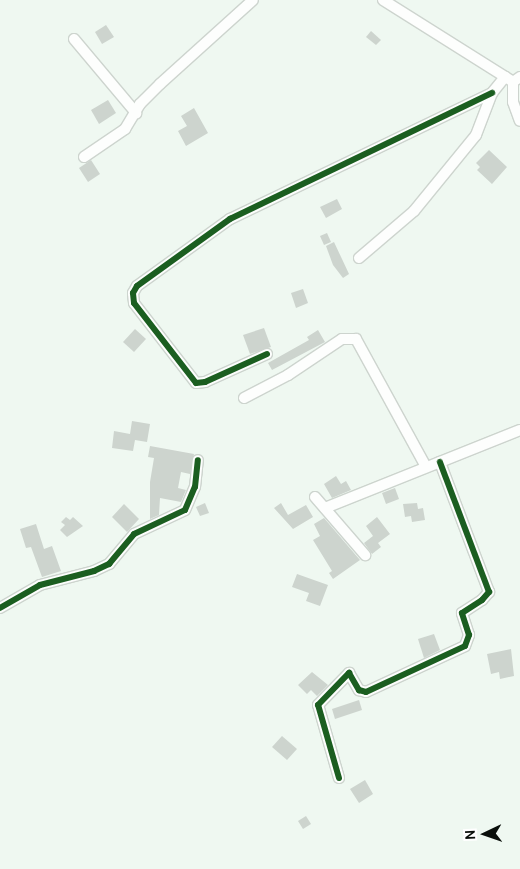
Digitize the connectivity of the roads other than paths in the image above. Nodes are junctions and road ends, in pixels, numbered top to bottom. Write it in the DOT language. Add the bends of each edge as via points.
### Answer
graph roads {
  1 [pos="253,0"];
  2 [pos="383,0"];
  3 [pos="74,39"];
  4 [pos="513,79"];
  5 [pos="492,93"];
  6 [pos="136,113"];
  7 [pos="520,121"];
  8 [pos="84,158"];
  9 [pos="359,258"];
  10 [pos="267,354"];
  11 [pos="244,398"];
  12 [pos="520,430"];
  13 [pos="198,460"];
  14 [pos="440,462"];
  15 [pos="426,467"];
  16 [pos="315,497"];
  17 [pos="325,508"];
  18 [pos="365,554"];
  19 [pos="0,608"];
  20 [pos="339,778"];
  1 -- 6 [label="street" via="160,84"];
  2 -- 4 [label="street"];
  3 -- 6 [label="street"];
  4 -- 5 [label="street"];
  4 -- 7 [label="street" via="513,102"];
  5 -- 9 [label="street" via="476,135 414,211"];
  5 -- 10 [label="street" via="230,219 137,286 133,293 134,303 196,383"];
  6 -- 8 [label="street" via="125,129"];
  11 -- 15 [label="street" via="288,375 342,339 356,339"];
  12 -- 14 [label="street"];
  13 -- 19 [label="street" via="195,487 185,510 134,534 108,564 94,571 40,585"];
  14 -- 15 [label="street"];
  14 -- 20 [label="street" via="489,592 462,613 469,636 465,646 366,692 359,690 349,672 318,705"];
  15 -- 17 [label="street"];
  16 -- 17 [label="street"];
  17 -- 18 [label="street"];
}
